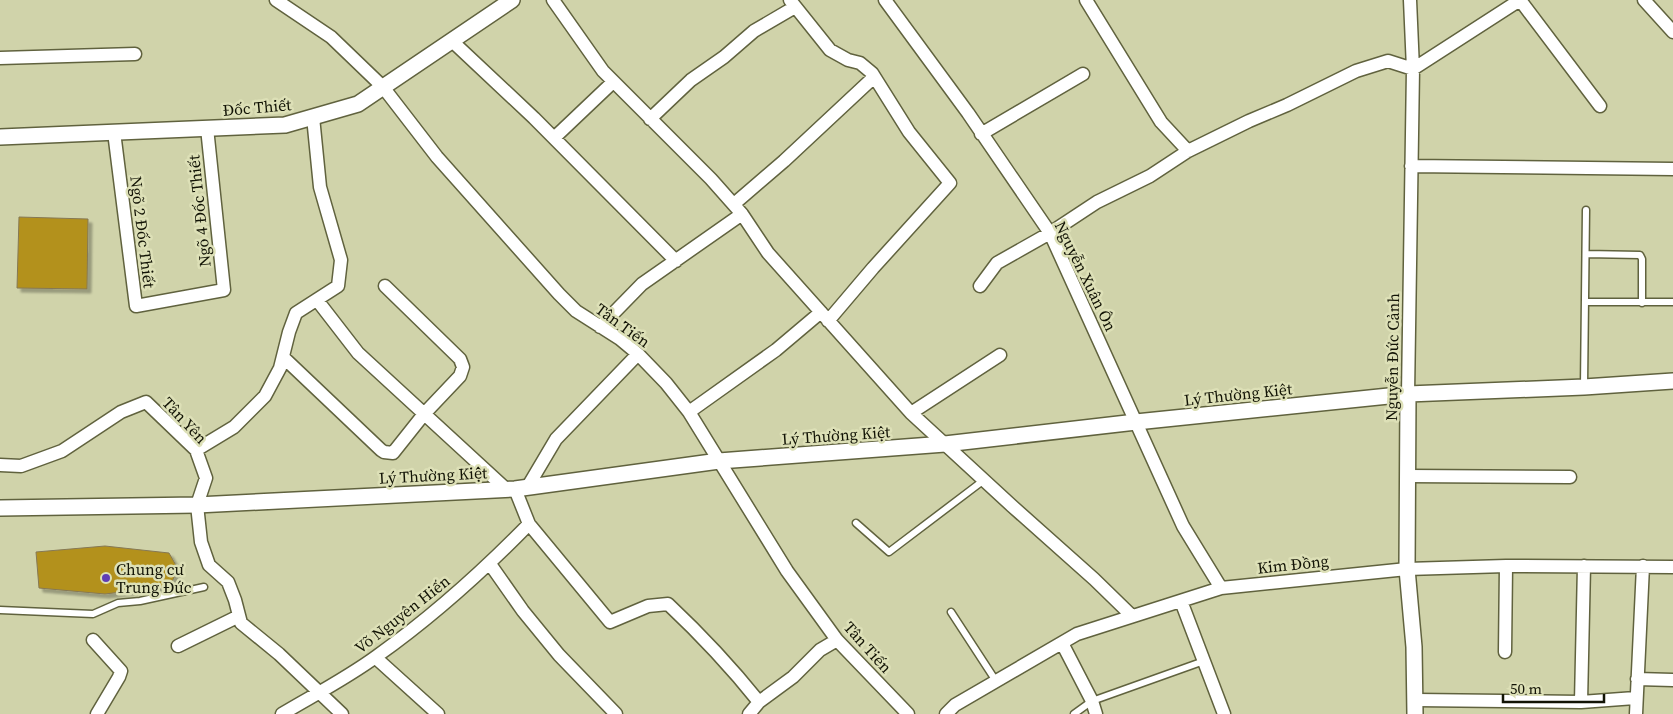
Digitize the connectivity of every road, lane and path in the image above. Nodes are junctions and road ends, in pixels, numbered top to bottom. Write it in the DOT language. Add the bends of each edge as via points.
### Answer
graph roads {
  1 [pos="512,0"];
  2 [pos="553,0"];
  3 [pos="885,0"];
  4 [pos="1086,0"];
  5 [pos="1410,0"];
  6 [pos="1520,0"];
  7 [pos="1644,0"];
  8 [pos="286,2"];
  9 [pos="792,4"];
  10 [pos="1673,32"];
  11 [pos="452,41"];
  12 [pos="135,54"];
  13 [pos="0,58"];
  14 [pos="1413,69"];
  15 [pos="1083,74"];
  16 [pos="874,77"];
  17 [pos="613,82"];
  18 [pos="383,88"];
  19 [pos="1600,106"];
  20 [pos="313,117"];
  21 [pos="650,118"];
  22 [pos="207,128"];
  23 [pos="114,132"];
  24 [pos="981,134"];
  25 [pos="0,137"];
  26 [pos="554,138"];
  27 [pos="1188,151"];
  28 [pos="1412,166"];
  29 [pos="1673,169"];
  30 [pos="734,204"];
  31 [pos="1586,210"];
  32 [pos="742,214"];
  33 [pos="1050,234"];
  34 [pos="1586,254"];
  35 [pos="676,260"];
  36 [pos="385,286"];
  37 [pos="980,286"];
  38 [pos="224,290"];
  39 [pos="317,300"];
  40 [pos="1585,302"];
  41 [pos="1673,302"];
  42 [pos="1642,303"];
  43 [pos="825,317"];
  44 [pos="600,327"];
  45 [pos="638,354"];
  46 [pos="1000,355"];
  47 [pos="283,357"];
  48 [pos="1673,381"];
  49 [pos="1584,387"];
  50 [pos="1408,394"];
  51 [pos="689,412"];
  52 [pos="910,413"];
  53 [pos="424,414"];
  54 [pos="1136,422"];
  55 [pos="945,444"];
  56 [pos="196,450"];
  57 [pos="719,461"];
  58 [pos="0,465"];
  59 [pos="1408,476"];
  60 [pos="1570,477"];
  61 [pos="984,480"];
  62 [pos="516,488"];
  63 [pos="197,505"];
  64 [pos="0,508"];
  65 [pos="856,523"];
  66 [pos="529,524"];
  67 [pos="490,564"];
  68 [pos="1506,566"];
  69 [pos="1584,566"];
  70 [pos="1643,566"];
  71 [pos="1673,567"];
  72 [pos="1407,569"];
  73 [pos="204,587"];
  74 [pos="1221,588"];
  75 [pos="1181,601"];
  76 [pos="0,610"];
  77 [pos="951,612"];
  78 [pos="239,616"];
  79 [pos="1132,616"];
  80 [pos="93,640"];
  81 [pos="838,640"];
  82 [pos="1062,643"];
  83 [pos="178,646"];
  84 [pos="1505,652"];
  85 [pos="376,658"];
  86 [pos="1204,661"];
  87 [pos="1637,679"];
  88 [pos="1673,680"];
  89 [pos="996,681"];
  90 [pos="318,692"];
  91 [pos="1635,698"];
  92 [pos="1092,701"];
  93 [pos="760,702"];
  94 [pos="1581,702"];
  95 [pos="1416,707"];
  96 [pos="955,711"];
  97 [pos="97,714"];
  98 [pos="282,714"];
  99 [pos="342,714"];
  100 [pos="438,714"];
  101 [pos="616,714"];
  102 [pos="749,714"];
  103 [pos="908,714"];
  104 [pos="1074,714"];
  105 [pos="1096,714"];
  106 [pos="1224,714"];
  107 [pos="1636,714"];
  1 -- 11 [label="street, Đốc Thiết"];
  2 -- 17 [label="street"];
  3 -- 24 [label="street, Nguyễn Xuân Ôn"];
  4 -- 27 [label="street" via="1160,122"];
  5 -- 14 [label="street, Nguyễn Đức Cảnh"];
  6 -- 14 [label="street"];
  6 -- 19 [label="street"];
  7 -- 10 [label="street"];
  8 -- 18 [label="street, Tân Tiến" via="331,37"];
  9 -- 16 [label="street" via="830,50 860,63"];
  9 -- 21 [label="street" via="691,80"];
  11 -- 18 [label="street, Đốc Thiết"];
  11 -- 26 [label="street"];
  12 -- 13 [label="street"];
  14 -- 27 [label="street" via="1388,61 1356,71"];
  14 -- 28 [label="street, Nguyễn Đức Cảnh"];
  15 -- 24 [label="street"];
  16 -- 30 [label="street"];
  16 -- 43 [label="street" via="909,132 950,183"];
  17 -- 21 [label="street"];
  17 -- 26 [label="street"];
  18 -- 20 [label="street, Đốc Thiết" via="358,104"];
  18 -- 44 [label="street, Tân Tiến" via="437,157 536,269 576,311"];
  20 -- 22 [label="street, Đốc Thiết" via="285,125"];
  20 -- 39 [label="street" via="320,187 341,260 338,286"];
  21 -- 30 [label="street"];
  22 -- 23 [label="street, Đốc Thiết"];
  22 -- 38 [label="street, Ngõ 4 Đốc Thiết"];
  23 -- 25 [label="street, Đốc Thiết"];
  23 -- 38 [label="street, Ngõ 2 Đốc Thiết" via="136,306"];
  24 -- 33 [label="street, Nguyễn Xuân Ôn"];
  26 -- 35 [label="street"];
  27 -- 33 [label="street" via="1150,176 1097,202"];
  28 -- 29 [label="street"];
  28 -- 50 [label="street, Nguyễn Đức Cảnh"];
  30 -- 32 [label="street"];
  31 -- 34 [label="lane"];
  32 -- 35 [label="street"];
  32 -- 43 [label="street" via="768,253"];
  33 -- 37 [label="street" via="997,263"];
  33 -- 54 [label="street, Nguyễn Xuân Ôn"];
  34 -- 40 [label="lane"];
  34 -- 42 [label="lane" via="1640,256"];
  35 -- 44 [label="street" via="642,284"];
  36 -- 53 [label="street" via="462,363 460,376"];
  39 -- 47 [label="street" via="296,314"];
  39 -- 53 [label="street" via="358,353"];
  40 -- 42 [label="lane"];
  40 -- 49 [label="lane"];
  41 -- 42 [label="lane"];
  43 -- 51 [label="street"];
  43 -- 52 [label="street"];
  44 -- 45 [label="street, Tân Tiến"];
  45 -- 51 [label="street, Tân Tiến"];
  45 -- 62 [label="street" via="556,439"];
  46 -- 52 [label="street"];
  47 -- 53 [label="street" via="384,452 390,454 395,451"];
  47 -- 56 [label="street" via="265,396 234,427"];
  48 -- 49 [label="street, Lý Thường Kiệt"];
  49 -- 50 [label="street, Lý Thường Kiệt"];
  50 -- 54 [label="street, Lý Thường Kiệt"];
  50 -- 59 [label="street, Nguyễn Đức Cảnh"];
  51 -- 57 [label="street, Tân Tiến"];
  52 -- 55 [label="street"];
  53 -- 62 [label="street"];
  54 -- 55 [label="street, Lý Thường Kiệt"];
  54 -- 74 [label="street, Nguyễn Xuân Ôn" via="1183,526"];
  55 -- 57 [label="street, Lý Thường Kiệt"];
  55 -- 61 [label="street"];
  56 -- 58 [label="street, Tân Yên" via="146,402 120,412 62,451 21,466"];
  56 -- 63 [label="street, Tân Yên" via="206,478"];
  57 -- 62 [label="street, Lý Thường Kiệt"];
  57 -- 81 [label="street, Tân Tiến" via="787,571"];
  59 -- 60 [label="street"];
  59 -- 72 [label="street, Nguyễn Đức Cảnh"];
  61 -- 65 [label="lane" via="888,552"];
  61 -- 79 [label="street"];
  62 -- 63 [label="street, Lý Thường Kiệt"];
  62 -- 66 [label="street"];
  63 -- 64 [label="street, Lý Thường Kiệt"];
  63 -- 78 [label="street, Tân Yên" via="201,542 209,565 228,582"];
  66 -- 67 [label="street, Võ Nguyên Hiến"];
  66 -- 93 [label="street" via="610,622 648,606 668,604 701,634"];
  67 -- 85 [label="street, Võ Nguyên Hiến" via="428,619"];
  67 -- 101 [label="street" via="559,656"];
  68 -- 69 [label="street, Kim Đồng"];
  68 -- 72 [label="street, Kim Đồng"];
  68 -- 84 [label="street"];
  69 -- 70 [label="street, Kim Đồng"];
  69 -- 94 [label="street"];
  70 -- 71 [label="street, Kim Đồng"];
  70 -- 87 [label="street"];
  72 -- 74 [label="street, Kim Đồng"];
  72 -- 95 [label="street, Nguyễn Đức Cảnh"];
  73 -- 76 [label="lane" via="118,603 93,614"];
  74 -- 75 [label="street, Kim Đồng"];
  75 -- 79 [label="street, Kim Đồng"];
  75 -- 86 [label="street"];
  77 -- 89 [label="lane"];
  78 -- 83 [label="street"];
  78 -- 90 [label="street, Tân Yên" via="241,623"];
  79 -- 82 [label="street, Kim Đồng" via="1077,634"];
  80 -- 97 [label="street" via="120,671"];
  81 -- 93 [label="street" via="820,650 793,677"];
  81 -- 103 [label="street, Tân Tiến"];
  82 -- 89 [label="street, Kim Đồng"];
  82 -- 92 [label="street"];
  85 -- 90 [label="street, Võ Nguyên Hiến"];
  85 -- 100 [label="street"];
  86 -- 92 [label="lane"];
  86 -- 106 [label="street"];
  87 -- 88 [label="street"];
  87 -- 91 [label="street"];
  89 -- 96 [label="street, Kim Đồng"];
  90 -- 98 [label="street, Võ Nguyên Hiến"];
  90 -- 99 [label="street, Tân Yên"];
  91 -- 94 [label="street"];
  91 -- 107 [label="street"];
  92 -- 104 [label="lane"];
  92 -- 105 [label="street"];
  93 -- 102 [label="street"];
  94 -- 95 [label="street"];
}
